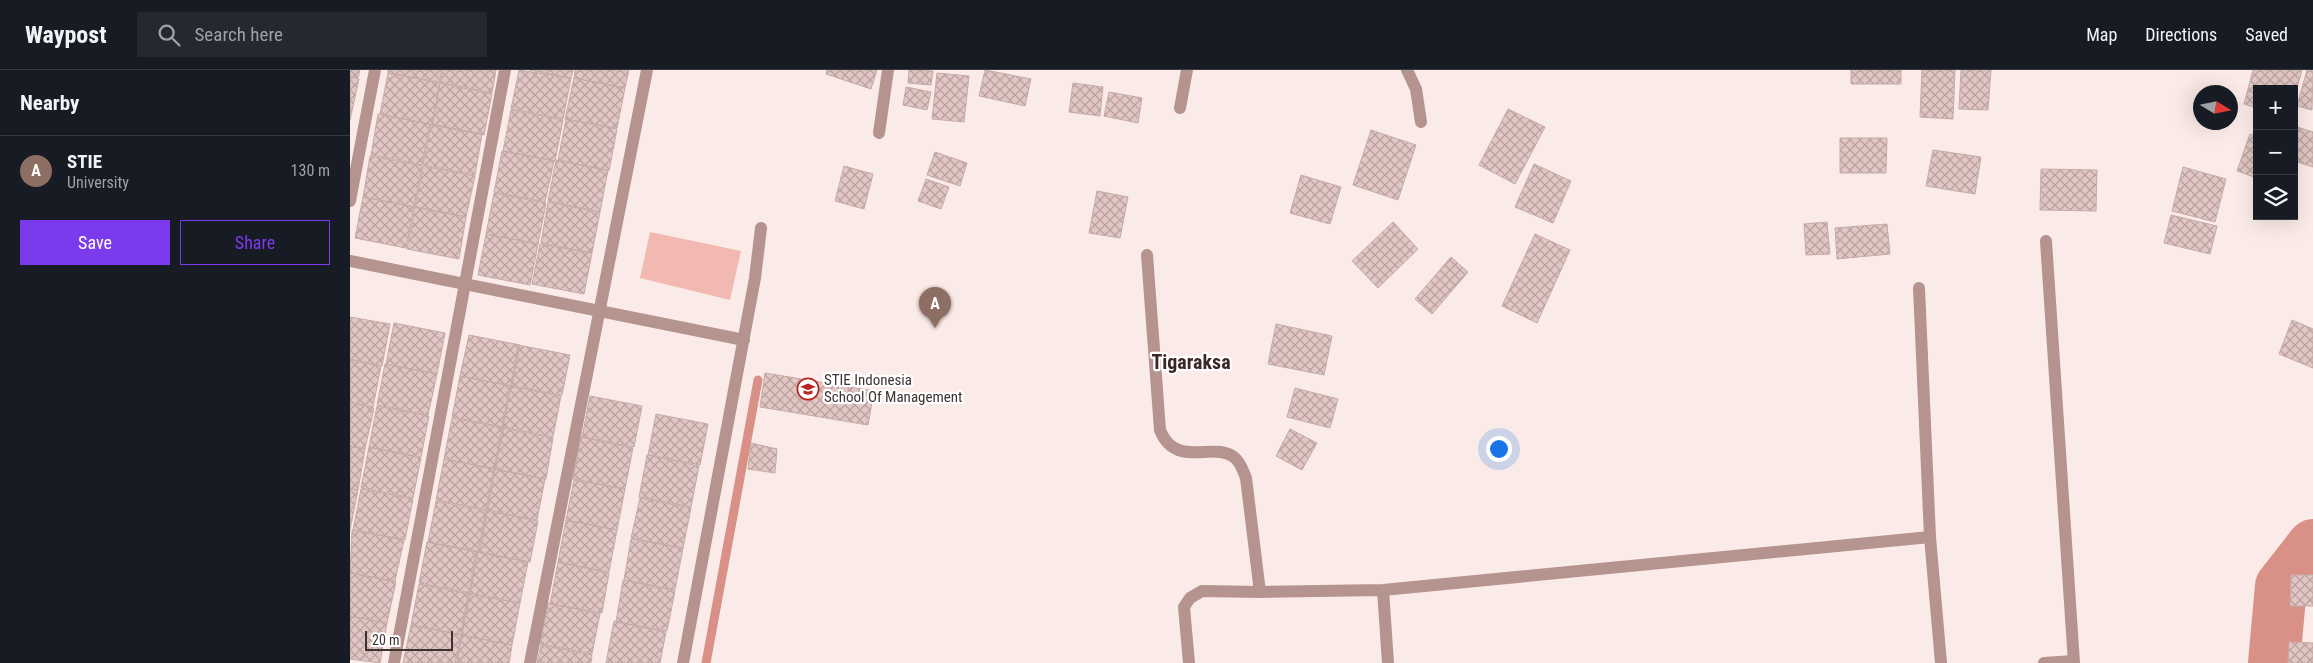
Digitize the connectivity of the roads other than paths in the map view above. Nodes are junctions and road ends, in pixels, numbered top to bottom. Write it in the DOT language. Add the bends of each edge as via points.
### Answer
graph roads {
  1 [pos="374,70"];
  2 [pos="505,70"];
  3 [pos="647,70"];
  4 [pos="888,70"];
  5 [pos="1187,70"];
  6 [pos="1407,70"];
  7 [pos="1180,108"];
  8 [pos="1421,122"];
  9 [pos="878,133"];
  10 [pos="350,201"];
  11 [pos="762,228"];
  12 [pos="2046,241"];
  13 [pos="1147,255"];
  14 [pos="350,261"];
  15 [pos="465,284"];
  16 [pos="1919,288"];
  17 [pos="598,311"];
  18 [pos="744,340"];
  19 [pos="1930,537"];
  20 [pos="1383,590"];
  21 [pos="1260,592"];
  22 [pos="2074,662"];
  23 [pos="394,663"];
  24 [pos="530,663"];
  25 [pos="682,663"];
  26 [pos="1190,663"];
  27 [pos="1388,663"];
  28 [pos="1940,663"];
  29 [pos="2044,663"];
  1 -- 10 [label="street"];
  2 -- 15 [label="street"];
  3 -- 17 [label="street"];
  4 -- 9 [label="street"];
  5 -- 7 [label="street"];
  6 -- 8 [label="street" via="1416,89"];
  11 -- 18 [label="street"];
  12 -- 22 [label="street"];
  13 -- 21 [label="street" via="1160,430 1164,441 1173,448 1184,452 1224,453 1240,462 1246,478"];
  14 -- 15 [label="street"];
  15 -- 17 [label="street"];
  15 -- 23 [label="street"];
  16 -- 19 [label="street"];
  17 -- 18 [label="street"];
  17 -- 24 [label="street"];
  18 -- 25 [label="street"];
  19 -- 20 [label="street"];
  19 -- 28 [label="street"];
  20 -- 21 [label="street"];
  20 -- 27 [label="street"];
  21 -- 26 [label="street" via="1202,591 1190,598 1184,607"];
  22 -- 29 [label="street"];
}
